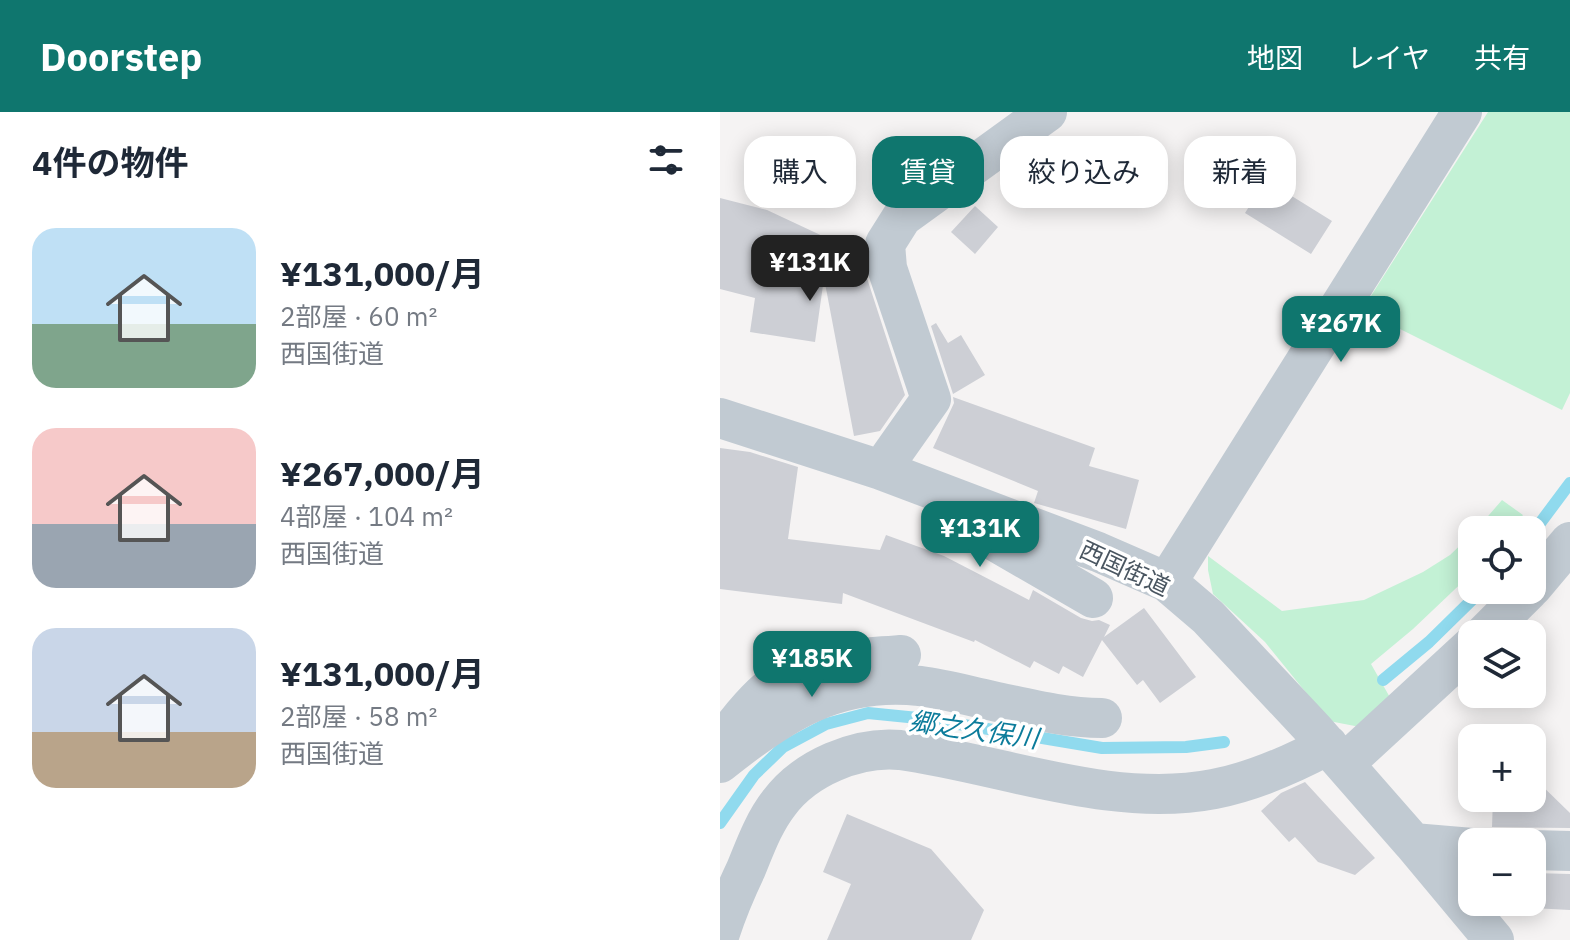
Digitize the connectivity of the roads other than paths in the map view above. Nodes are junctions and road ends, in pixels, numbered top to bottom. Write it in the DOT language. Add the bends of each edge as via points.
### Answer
graph roads {
  1 [pos="1047,112"];
  2 [pos="1462,112"];
  3 [pos="720,418"];
  4 [pos="896,476"];
  5 [pos="1565,539"];
  6 [pos="1546,567"];
  7 [pos="1167,582"];
  8 [pos="1093,598"];
  9 [pos="1516,604"];
  10 [pos="1499,620"];
  11 [pos="1458,657"];
  12 [pos="880,686"];
  13 [pos="1102,718"];
  14 [pos="720,744"];
  15 [pos="1336,754"];
  16 [pos="720,763"];
  17 [pos="1413,843"];
  18 [pos="1458,847"];
  19 [pos="1546,850"];
  20 [pos="1570,851"];
  21 [pos="720,933"];
  22 [pos="1494,940"];
  1 -- 4 [label="street" via="902,217 885,244 887,268 931,399"];
  2 -- 7 [label="street"];
  3 -- 4 [label="street, 西国街道"];
  4 -- 7 [label="street, 西国街道"];
  4 -- 8 [label="street" via="942,510"];
  5 -- 6 [label="street"];
  7 -- 15 [label="street, 西国街道" via="1208,617"];
  9 -- 10 [label="street"];
  11 -- 15 [label="street"];
  12 -- 13 [label="street" via="921,686 1049,714"];
  12 -- 14 [label="street" via="901,655 809,666 776,683"];
  12 -- 16 [label="street" via="809,702 755,733"];
  15 -- 17 [label="street, 西国街道"];
  15 -- 21 [label="street" via="1244,782 1153,794 874,749 811,774 777,805"];
  17 -- 18 [label="street"];
  17 -- 22 [label="street, 西国街道"];
  19 -- 20 [label="street"];
}
